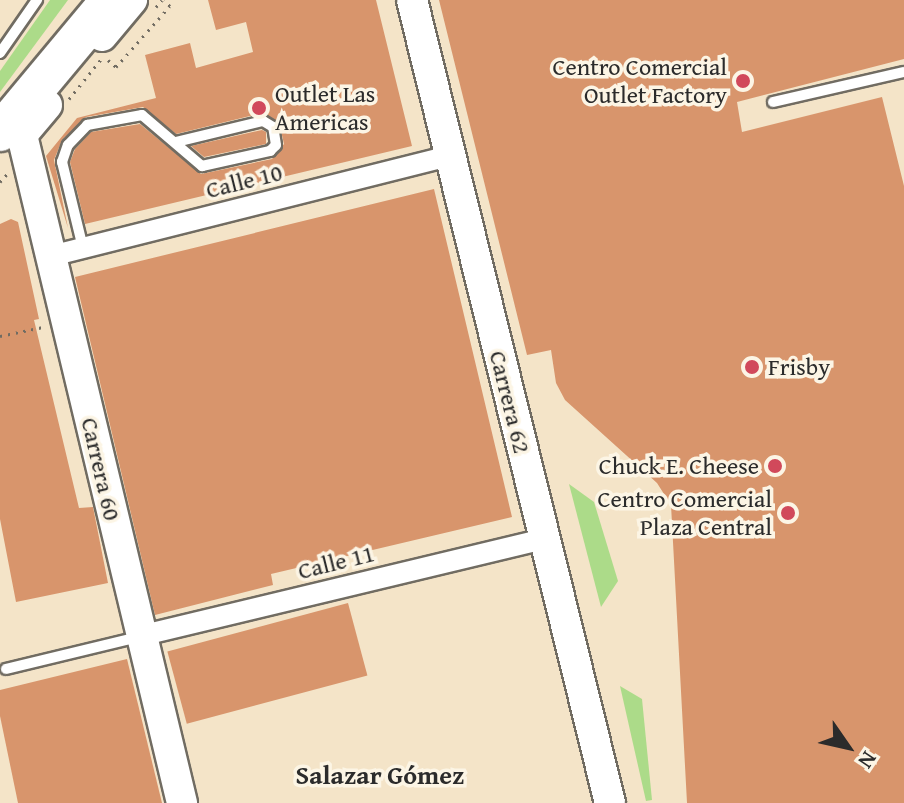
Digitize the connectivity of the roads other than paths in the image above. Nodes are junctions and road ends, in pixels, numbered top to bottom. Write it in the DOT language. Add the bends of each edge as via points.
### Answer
graph roads {
  1 [pos="37,0"];
  2 [pos="79,0"];
  3 [pos="110,0"];
  4 [pos="412,0"];
  5 [pos="142,5"];
  6 [pos="0,53"];
  7 [pos="904,72"];
  8 [pos="773,102"];
  9 [pos="6,134"];
  10 [pos="176,142"];
  11 [pos="450,156"];
  12 [pos="83,248"];
  13 [pos="51,256"];
  14 [pos="544,539"];
  15 [pos="140,636"];
  16 [pos="6,669"];
  17 [pos="182,803"];
  18 [pos="610,803"];
  1 -- 6 [label="lane"];
  2 -- 9 [label="highway"];
  3 -- 9 [label="highway"];
  4 -- 11 [label="street, Carrera 62"];
  5 -- 9 [label="street"];
  7 -- 8 [label="lane"];
  9 -- 13 [label="street, Carrera 60"];
  10 -- 10 [label="lane" via="206,166 270,151 276,145 273,127 263,121"];
  10 -- 12 [label="lane" via="148,117 136,114 95,122 77,133 62,162"];
  11 -- 12 [label="street, Calle 10"];
  11 -- 14 [label="street, Carrera 62"];
  12 -- 13 [label="street, Calle 10"];
  13 -- 15 [label="street, Carrera 60"];
  14 -- 15 [label="street, Calle 11"];
  14 -- 18 [label="street, Carrera 62"];
  15 -- 16 [label="lane"];
  15 -- 17 [label="street, Carrera 60"];
}
